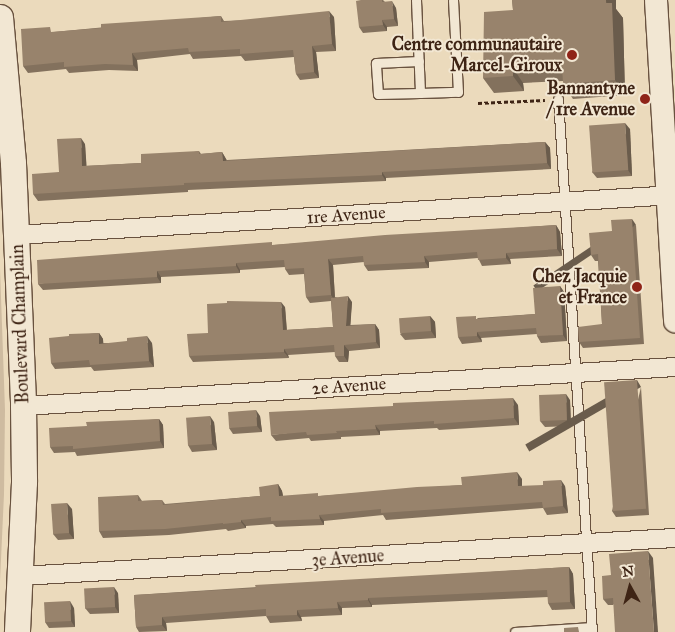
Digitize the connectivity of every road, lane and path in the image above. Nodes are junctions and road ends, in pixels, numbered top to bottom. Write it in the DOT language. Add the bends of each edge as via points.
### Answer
graph roads {
  1 [pos="416,0"];
  2 [pos="454,0"];
  3 [pos="656,0"];
  4 [pos="0,16"];
  5 [pos="418,62"];
  6 [pos="420,93"];
  7 [pos="558,99"];
  8 [pos="478,103"];
  9 [pos="671,195"];
  10 [pos="565,201"];
  11 [pos="17,235"];
  12 [pos="675,321"];
  13 [pos="675,367"];
  14 [pos="576,372"];
  15 [pos="23,406"];
  16 [pos="675,538"];
  17 [pos="587,543"];
  18 [pos="21,576"];
  19 [pos="592,630"];
  20 [pos="18,632"];
  21 [pos="514,632"];
  1 -- 5 [label="lane"];
  2 -- 6 [label="lane" via="458,92"];
  3 -- 9 [label="street"];
  4 -- 11 [label="main road, Boulevard Champlain"];
  5 -- 6 [label="lane"];
  5 -- 6 [label="lane" via="376,63 377,87 378,94"];
  7 -- 8 [label="path"];
  7 -- 10 [label="lane"];
  9 -- 10 [label="street, 1re Avenue"];
  9 -- 12 [label="street"];
  10 -- 11 [label="street, 1re Avenue"];
  10 -- 14 [label="lane"];
  11 -- 15 [label="main road, Boulevard Champlain"];
  13 -- 14 [label="street, 2e Avenue"];
  14 -- 15 [label="street, 2e Avenue"];
  14 -- 17 [label="lane"];
  15 -- 18 [label="main road, Boulevard Champlain"];
  16 -- 17 [label="street, 3e Avenue"];
  17 -- 18 [label="street, 3e Avenue"];
  17 -- 19 [label="lane"];
  18 -- 20 [label="main road, Boulevard Champlain"];
  19 -- 21 [label="lane"];
}
